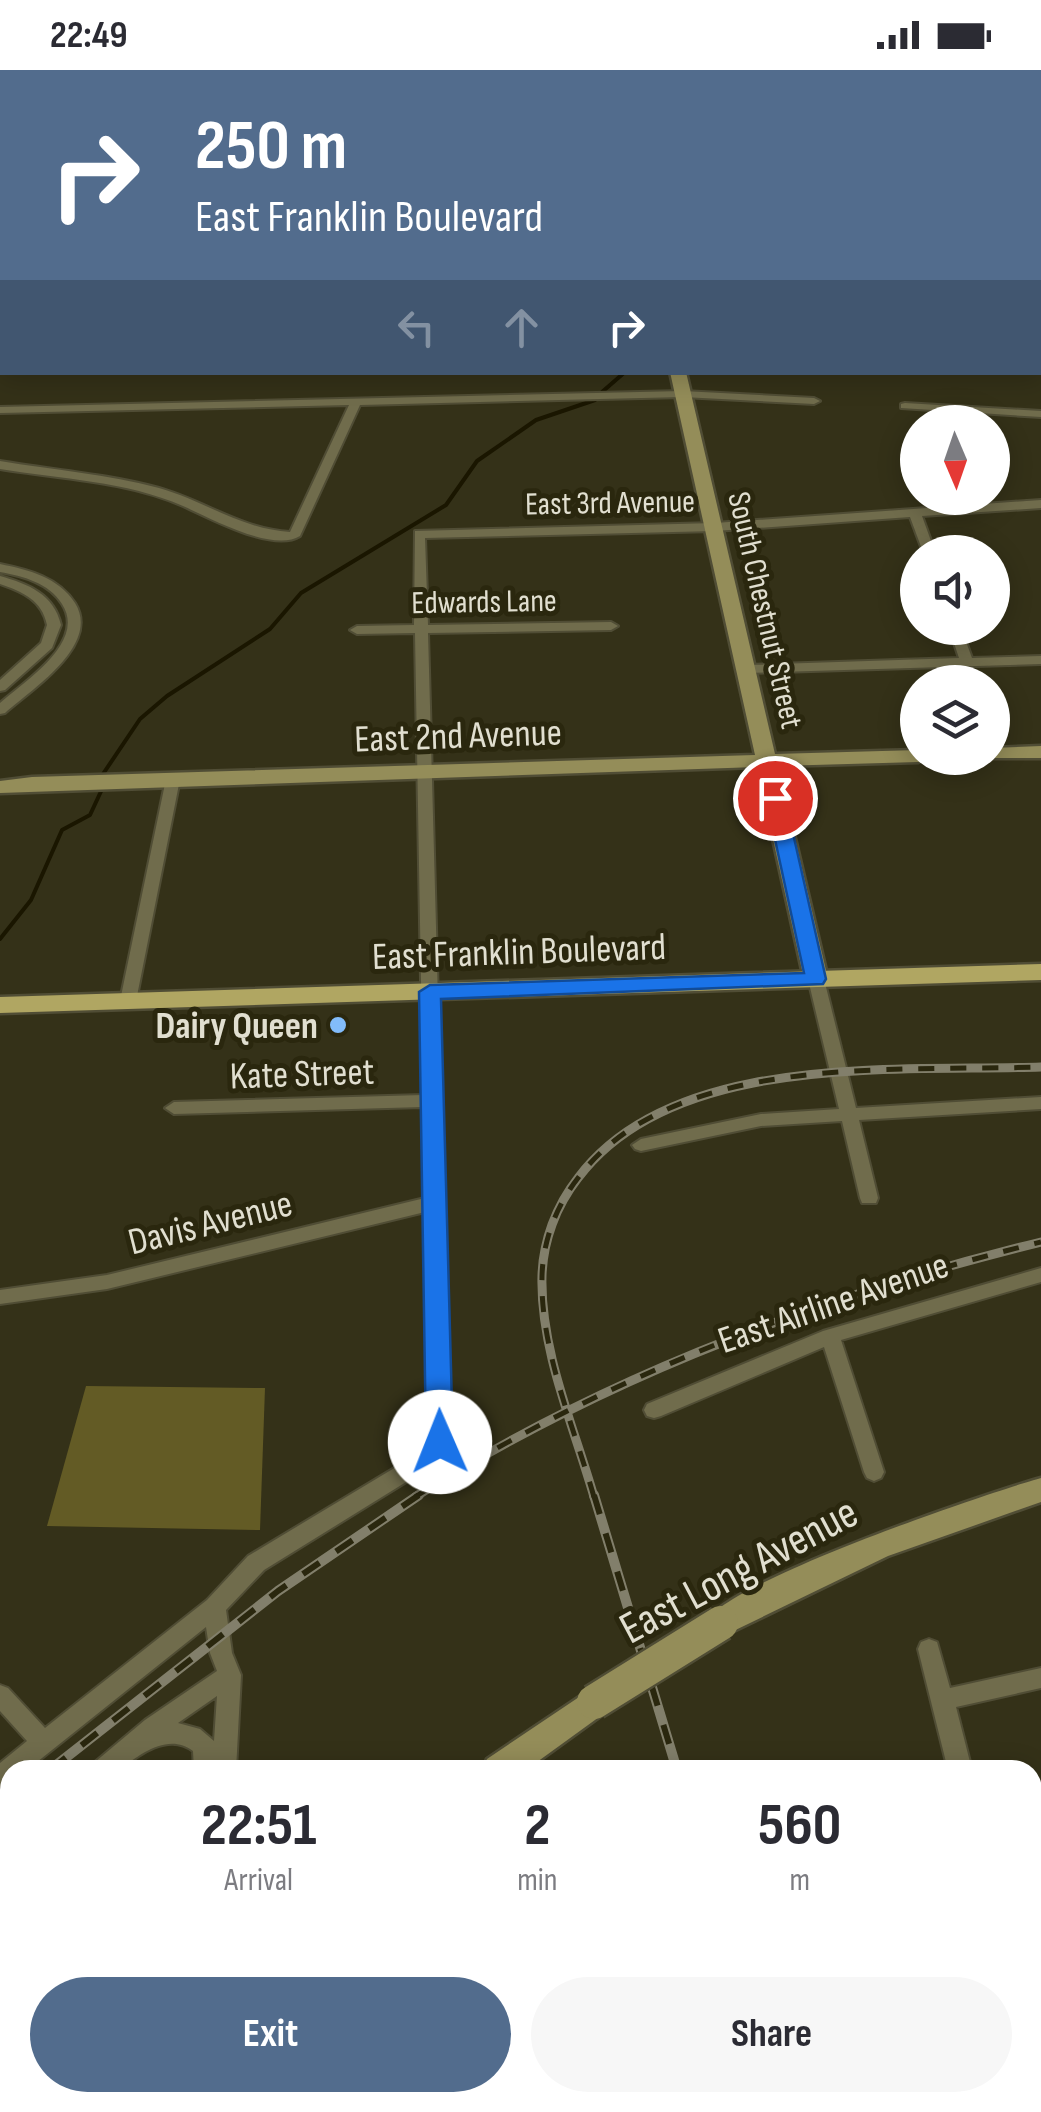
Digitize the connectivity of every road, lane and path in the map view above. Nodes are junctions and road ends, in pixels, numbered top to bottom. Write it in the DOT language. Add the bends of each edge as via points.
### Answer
graph roads {
  1 [pos="679,375"];
  2 [pos="683,394"];
  3 [pos="814,401"];
  4 [pos="356,402"];
  5 [pos="0,410"];
  6 [pos="1010,412"];
  7 [pos="1041,414"];
  8 [pos="0,465"];
  9 [pos="1041,504"];
  10 [pos="1010,505"];
  11 [pos="900,511"];
  12 [pos="714,527"];
  13 [pos="0,568"];
  14 [pos="0,580"];
  15 [pos="612,626"];
  16 [pos="420,629"];
  17 [pos="358,630"];
  18 [pos="961,645"];
  19 [pos="1041,660"];
  20 [pos="968,663"];
  21 [pos="748,669"];
  22 [pos="0,687"];
  23 [pos="0,710"];
  24 [pos="1041,752"];
  25 [pos="1010,753"];
  26 [pos="900,757"];
  27 [pos="767,761"];
  28 [pos="423,771"];
  29 [pos="173,778"];
  30 [pos="0,787"];
  31 [pos="1041,972"];
  32 [pos="816,979"];
  33 [pos="430,992"];
  34 [pos="128,1001"];
  35 [pos="0,1005"];
  36 [pos="433,1101"];
  37 [pos="1041,1103"];
  38 [pos="174,1108"];
  39 [pos="848,1116"];
  40 [pos="642,1145"];
  41 [pos="869,1198"];
  42 [pos="434,1204"];
  43 [pos="1041,1275"];
  44 [pos="0,1297"];
  45 [pos="830,1336"];
  46 [pos="654,1410"];
  47 [pos="874,1472"];
  48 [pos="1041,1490"];
  49 [pos="216,1607"];
  50 [pos="929,1649"];
  51 [pos="230,1676"];
  52 [pos="1041,1678"];
  53 [pos="0,1695"];
  54 [pos="942,1700"];
  55 [pos="44,1743"];
  56 [pos="134,1744"];
  57 [pos="22,1760"];
  58 [pos="116,1760"];
  59 [pos="206,1760"];
  60 [pos="225,1760"];
  61 [pos="513,1760"];
  62 [pos="957,1760"];
  1 -- 2 [label="street, South Chestnut Street"];
  2 -- 3 [label="street"];
  2 -- 4 [label="street"];
  2 -- 12 [label="street, South Chestnut Street"];
  4 -- 5 [label="street"];
  4 -- 8 [label="street" via="294,536 251,533 145,489"];
  6 -- 7 [label="street"];
  9 -- 10 [label="street, East 3rd Avenue"];
  11 -- 12 [label="street, East 3rd Avenue"];
  12 -- 16 [label="street, East 3rd Avenue" via="419,534"];
  12 -- 21 [label="street, South Chestnut Street"];
  13 -- 23 [label="street" via="50,584 70,603 76,622 66,649"];
  14 -- 22 [label="street" via="37,596 54,626 47,645"];
  15 -- 16 [label="street, Edwards Lane"];
  16 -- 17 [label="street, Edwards Lane"];
  16 -- 28 [label="street"];
  18 -- 20 [label="street"];
  19 -- 20 [label="street"];
  20 -- 21 [label="street"];
  21 -- 27 [label="street, South Chestnut Street"];
  24 -- 25 [label="street"];
  26 -- 27 [label="street, East 2nd Avenue"];
  27 -- 28 [label="street, East 2nd Avenue"];
  27 -- 32 [label="street, South Chestnut Street"];
  28 -- 29 [label="street, East 2nd Avenue"];
  28 -- 33 [label="street"];
  29 -- 30 [label="street, East 2nd Avenue"];
  29 -- 34 [label="street"];
  31 -- 32 [label="main road, East Franklin Boulevard"];
  32 -- 33 [label="main road, East Franklin Boulevard"];
  32 -- 39 [label="street"];
  33 -- 34 [label="main road, East Franklin Boulevard"];
  33 -- 36 [label="street"];
  34 -- 35 [label="main road, East Franklin Boulevard"];
  36 -- 38 [label="street, Kate Street"];
  36 -- 42 [label="street"];
  37 -- 39 [label="street"];
  39 -- 40 [label="street" via="760,1120"];
  39 -- 41 [label="street"];
  42 -- 44 [label="street, Davis Avenue" via="108,1282"];
  42 -- 49 [label="street" via="440,1442 432,1455 256,1563"];
  43 -- 45 [label="street, East Airline Avenue"];
  45 -- 46 [label="street, East Airline Avenue"];
  45 -- 47 [label="street"];
  48 -- 61 [label="street, East Long Avenue, bridge" via="902,1536 721,1622"];
  49 -- 51 [label="street"];
  49 -- 55 [label="street"];
  50 -- 54 [label="street"];
  51 -- 56 [label="street"];
  51 -- 60 [label="street"];
  52 -- 54 [label="street"];
  53 -- 55 [label="street"];
  54 -- 62 [label="street"];
  55 -- 57 [label="street"];
  56 -- 58 [label="street"];
  56 -- 59 [label="street" via="173,1731 193,1735 205,1746"];
}
